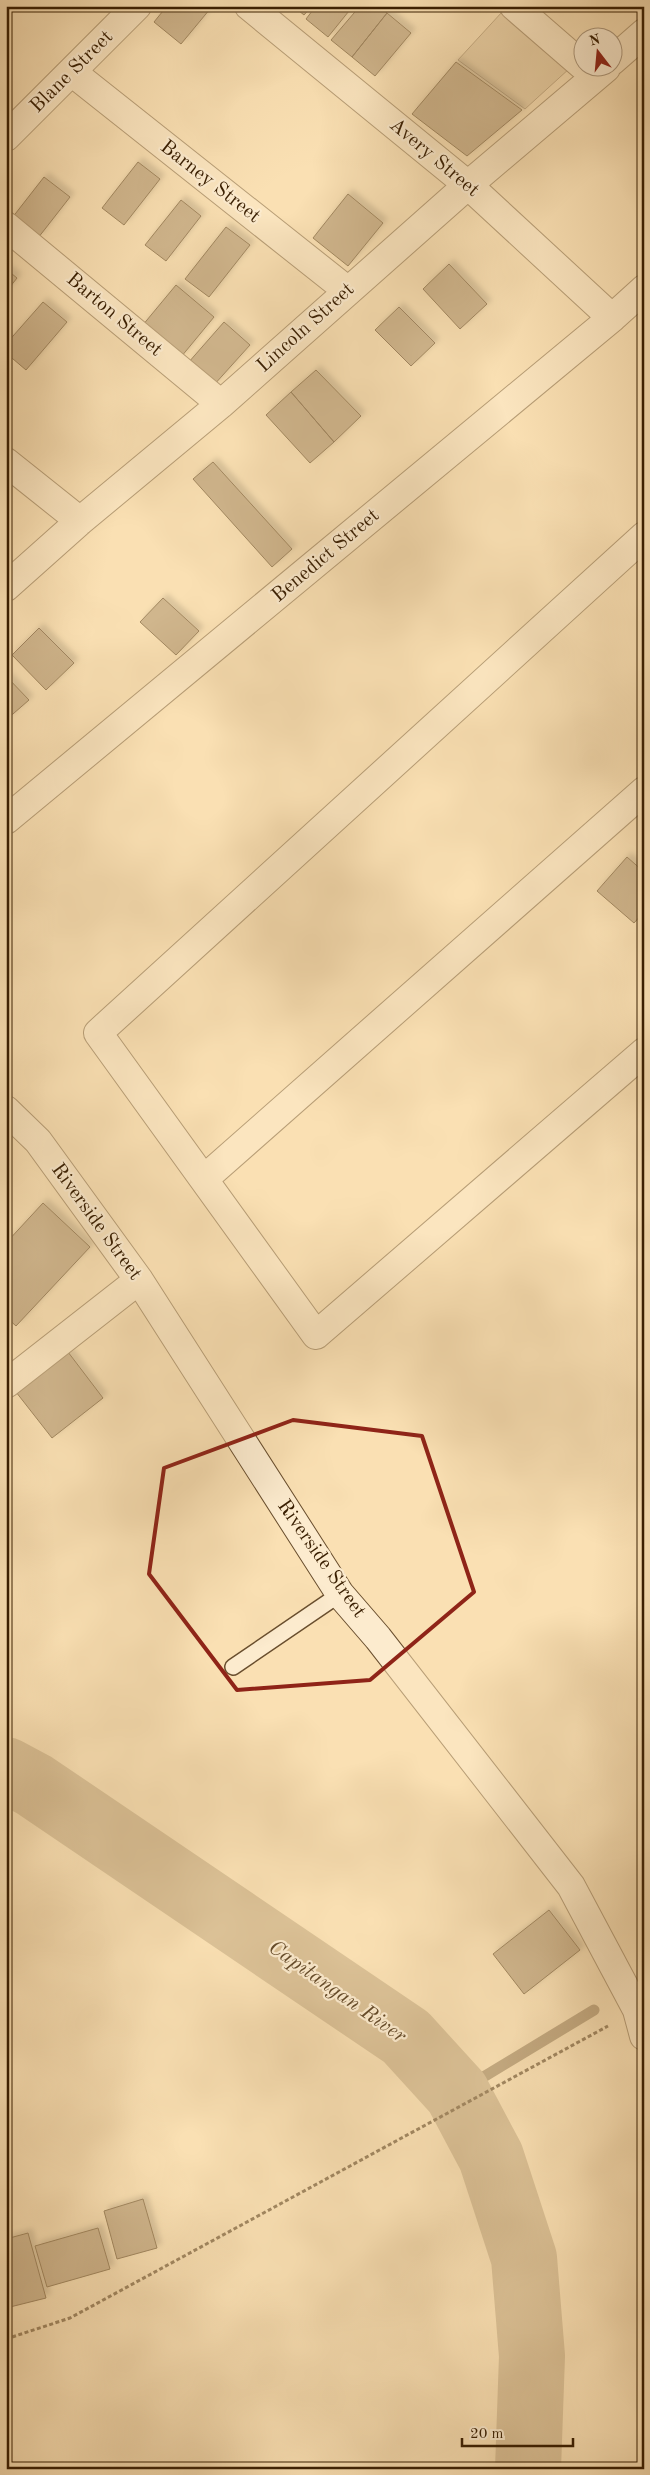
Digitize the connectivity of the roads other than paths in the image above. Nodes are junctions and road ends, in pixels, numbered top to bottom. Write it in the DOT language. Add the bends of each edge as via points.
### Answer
graph roads {
  1 [pos="137,6"];
  2 [pos="249,6"];
  3 [pos="514,6"];
  4 [pos="644,33"];
  5 [pos="622,49"];
  6 [pos="572,50"];
  7 [pos="72,73"];
  8 [pos="585,78"];
  9 [pos="6,137"];
  10 [pos="468,185"];
  11 [pos="6,226"];
  12 [pos="644,289"];
  13 [pos="348,291"];
  14 [pos="612,318"];
  15 [pos="221,404"];
  16 [pos="6,462"];
  17 [pos="80,521"];
  18 [pos="644,536"];
  19 [pos="6,587"];
  20 [pos="644,791"];
  21 [pos="6,820"];
  22 [pos="644,1052"];
  23 [pos="6,1110"];
  24 [pos="204,1179"];
  25 [pos="139,1280"];
  26 [pos="6,1384"];
  27 [pos="340,1594"];
  28 [pos="233,1667"];
  29 [pos="641,2023"];
  1 -- 7 [label="street, Blane Street"];
  2 -- 10 [label="street, Avery Street"];
  3 -- 6 [label="street"];
  4 -- 5 [label="street, Lincoln Street"];
  7 -- 9 [label="street, Blane Street"];
  7 -- 13 [label="street, Barney Street"];
  8 -- 10 [label="street, Lincoln Street"];
  10 -- 13 [label="street, Lincoln Street"];
  10 -- 14 [label="street, Avery Street"];
  11 -- 15 [label="street, Barton Street"];
  12 -- 14 [label="street, Benedict Street"];
  13 -- 15 [label="street, Lincoln Street"];
  14 -- 21 [label="street, Benedict Street"];
  15 -- 17 [label="street, Lincoln Street"];
  16 -- 17 [label="street"];
  17 -- 19 [label="street, Lincoln Street"];
  18 -- 24 [label="street" via="98,1033"];
  20 -- 24 [label="street"];
  22 -- 24 [label="street" via="316,1335"];
  23 -- 25 [label="street, Riverside Street" via="38,1142"];
  25 -- 26 [label="street"];
  25 -- 27 [label="street, Riverside Street"];
  27 -- 28 [label="lane"];
  27 -- 29 [label="street, Riverside Street" via="378,1638 571,1886"];
}
